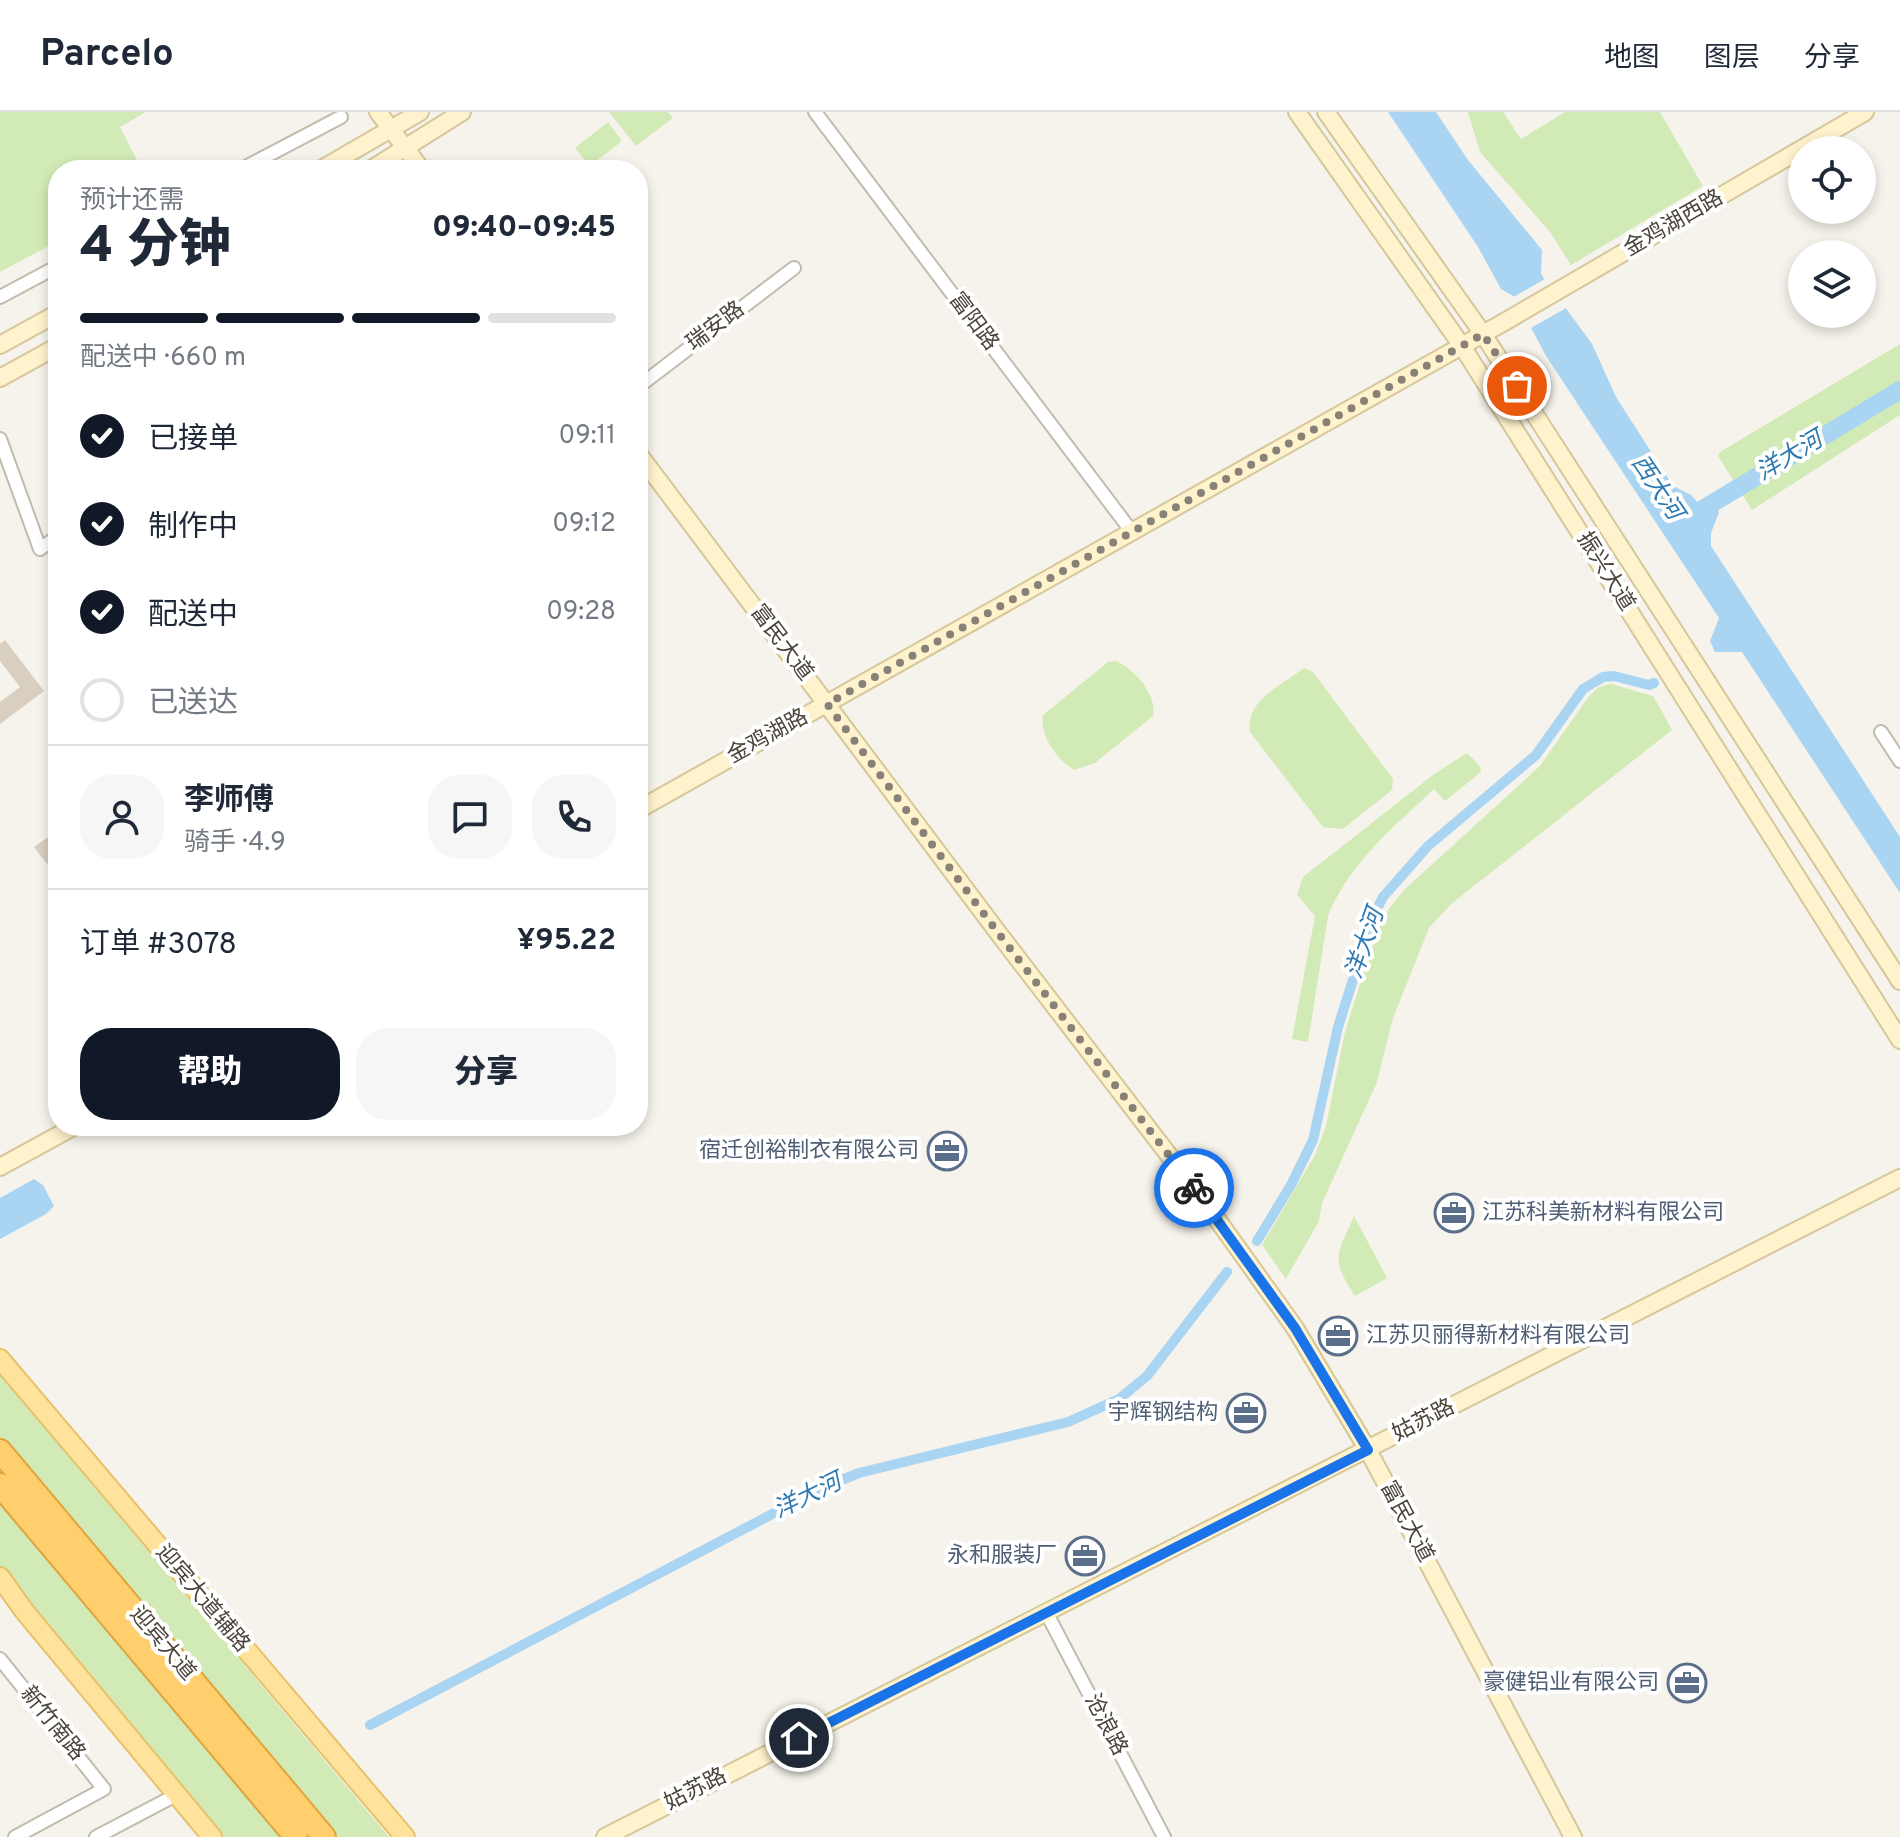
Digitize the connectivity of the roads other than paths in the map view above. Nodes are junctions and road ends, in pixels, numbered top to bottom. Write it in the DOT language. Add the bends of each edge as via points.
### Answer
graph roads {
  1 [pos="378,112"];
  2 [pos="420,112"];
  3 [pos="462,112"];
  4 [pos="815,112"];
  5 [pos="1297,112"];
  6 [pos="1326,112"];
  7 [pos="1865,112"];
  8 [pos="341,117"];
  9 [pos="392,131"];
  10 [pos="407,149"];
  11 [pos="259,160"];
  12 [pos="338,160"];
  13 [pos="388,160"];
  14 [pos="415,160"];
  15 [pos="794,268"];
  16 [pos="48,271"];
  17 [pos="0,297"];
  18 [pos="48,319"];
  19 [pos="1483,334"];
  20 [pos="0,345"];
  21 [pos="1462,346"];
  22 [pos="48,352"];
  23 [pos="0,378"];
  24 [pos="648,379"];
  25 [pos="0,439"];
  26 [pos="648,466"];
  27 [pos="1132,532"];
  28 [pos="48,543"];
  29 [pos="827,704"];
  30 [pos="1881,732"];
  31 [pos="1900,761"];
  32 [pos="648,804"];
  33 [pos="1900,981"];
  34 [pos="1900,1040"];
  35 [pos="57,1136"];
  36 [pos="0,1167"];
  37 [pos="1900,1178"];
  38 [pos="0,1359"];
  39 [pos="1368,1450"];
  40 [pos="0,1451"];
  41 [pos="0,1485"];
  42 [pos="0,1577"];
  43 [pos="1046,1612"];
  44 [pos="0,1659"];
  45 [pos="176,1795"];
  46 [pos="15,1837"];
  47 [pos="96,1837"];
  48 [pos="212,1837"];
  49 [pos="296,1837"];
  50 [pos="324,1837"];
  51 [pos="405,1837"];
  52 [pos="605,1837"];
  53 [pos="1164,1837"];
  54 [pos="1573,1837"];
  1 -- 9 [label="street"];
  2 -- 9 [label="street"];
  3 -- 10 [label="street"];
  4 -- 27 [label="street, 富阳路"];
  5 -- 21 [label="street, 振兴大道"];
  6 -- 19 [label="street, 振兴大道"];
  7 -- 19 [label="street, 金鸡湖西路"];
  8 -- 11 [label="street"];
  9 -- 10 [label="street"];
  9 -- 12 [label="street"];
  10 -- 13 [label="street"];
  10 -- 14 [label="street"];
  15 -- 24 [label="street, 瑞安路"];
  16 -- 17 [label="street"];
  18 -- 20 [label="street"];
  19 -- 21 [label="street, 金鸡湖路"];
  19 -- 33 [label="street, 振兴大道"];
  21 -- 27 [label="street, 金鸡湖路"];
  21 -- 34 [label="street, 振兴大道"];
  22 -- 23 [label="street"];
  25 -- 28 [label="street" via="40,549"];
  26 -- 29 [label="street, 富民大道"];
  27 -- 29 [label="street, 金鸡湖路"];
  29 -- 32 [label="street, 金鸡湖路"];
  29 -- 39 [label="street, 富民大道" via="1204,1201 1295,1328"];
  30 -- 31 [label="street"];
  35 -- 36 [label="street"];
  37 -- 39 [label="street, 姑苏路"];
  38 -- 51 [label="main road, 迎宾大道辅路"];
  39 -- 43 [label="street, 姑苏路"];
  39 -- 54 [label="street, 富民大道"];
  40 -- 50 [label="highway, 迎宾大道"];
  41 -- 49 [label="highway, 迎宾大道"];
  42 -- 45 [label="main road"];
  43 -- 52 [label="street, 姑苏路"];
  43 -- 53 [label="street, 沧浪路"];
  44 -- 46 [label="street, 新竹南路" via="104,1789"];
  45 -- 47 [label="street"];
  45 -- 48 [label="main road"];
}
